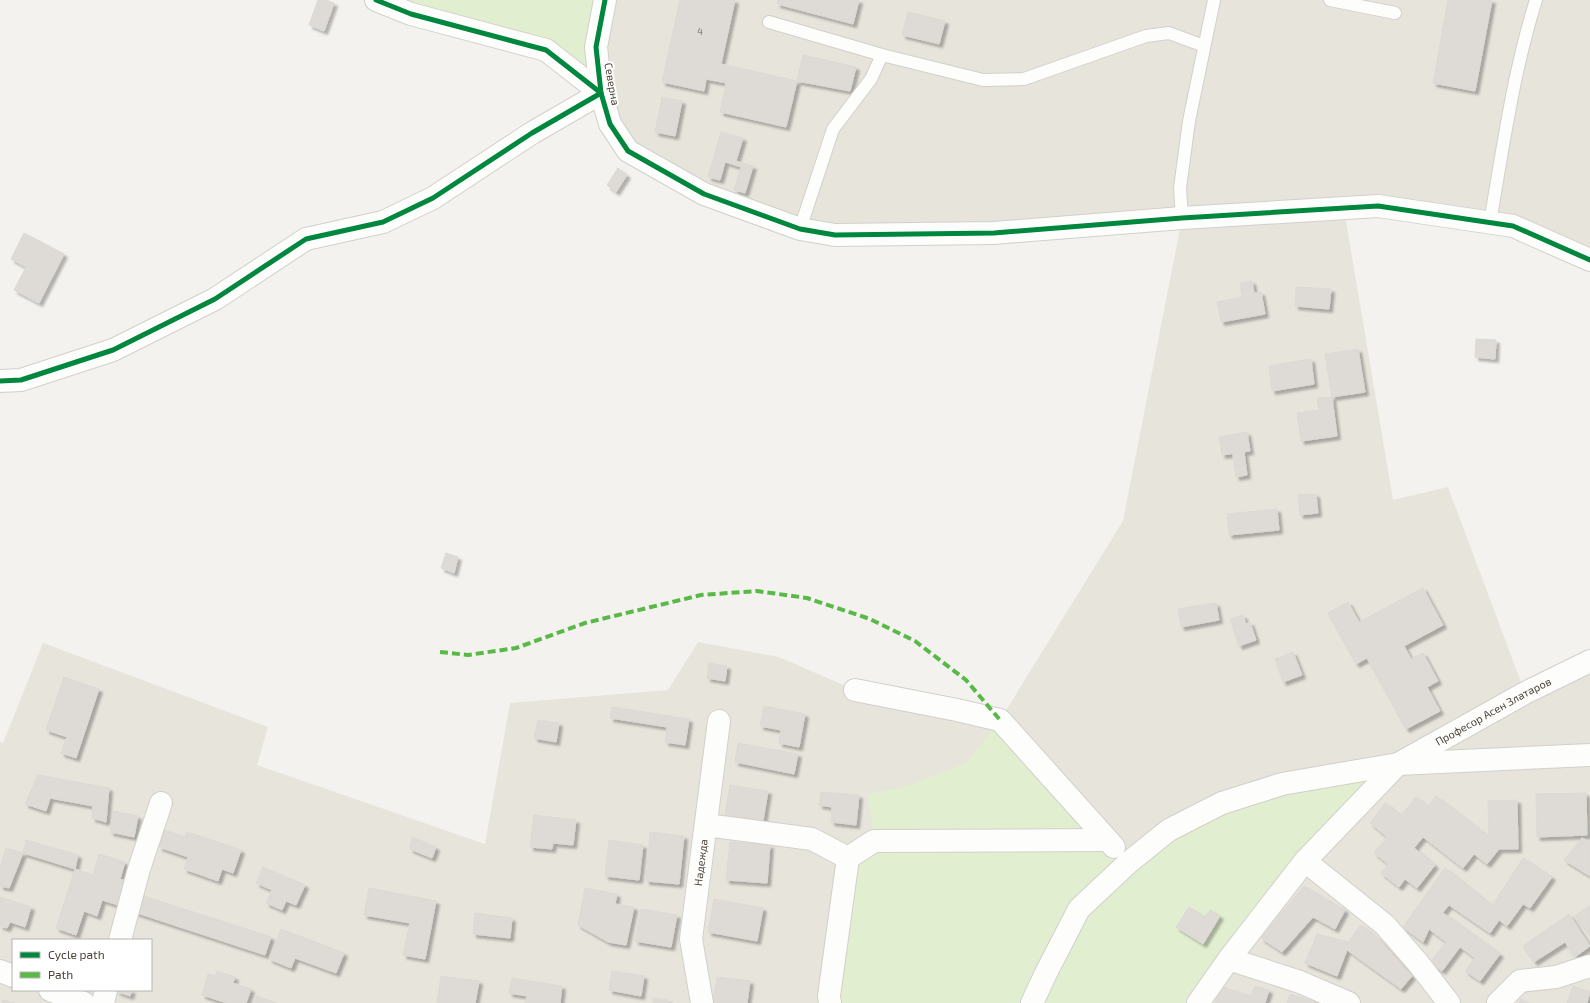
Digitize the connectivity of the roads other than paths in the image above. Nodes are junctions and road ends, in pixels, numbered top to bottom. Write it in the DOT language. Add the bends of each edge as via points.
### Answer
graph roads {
  1 [pos="376,0"];
  2 [pos="606,0"];
  3 [pos="1214,0"];
  4 [pos="1330,0"];
  5 [pos="1536,0"];
  6 [pos="1395,13"];
  7 [pos="769,22"];
  8 [pos="1204,46"];
  9 [pos="882,55"];
  10 [pos="601,93"];
  11 [pos="1182,218"];
  12 [pos="1490,222"];
  13 [pos="800,229"];
  14 [pos="1590,260"];
  15 [pos="0,381"];
  16 [pos="1590,661"];
  17 [pos="855,690"];
  18 [pos="719,721"];
  19 [pos="1590,755"];
  20 [pos="1398,764"];
  21 [pos="161,802"];
  22 [pos="706,825"];
  23 [pos="1107,840"];
  24 [pos="848,858"];
  25 [pos="1305,861"];
  26 [pos="1128,863"];
  27 [pos="120,939"];
  28 [pos="1229,960"];
  29 [pos="1590,966"];
  30 [pos="0,971"];
  31 [pos="12,976"];
  32 [pos="53,991"];
  33 [pos="106,991"];
  34 [pos="84,1003"];
  35 [pos="103,1003"];
  36 [pos="702,1003"];
  37 [pos="830,1003"];
  38 [pos="1032,1003"];
  39 [pos="1198,1003"];
  40 [pos="1349,1003"];
  41 [pos="1449,1003"];
  42 [pos="1498,1003"];
  1 -- 10 [label="street" via="411,14 546,50"];
  2 -- 10 [label="street, Северна" via="596,47"];
  3 -- 8 [label="lane"];
  4 -- 6 [label="lane"];
  5 -- 12 [label="lane" via="1525,35 1508,116"];
  7 -- 9 [label="lane"];
  8 -- 9 [label="lane" via="1169,33 1146,36 1024,80 983,80"];
  8 -- 11 [label="lane" via="1189,121 1180,188"];
  9 -- 13 [label="lane" via="872,79 833,129"];
  10 -- 13 [label="street, Северна" via="610,124 628,151 704,194"];
  10 -- 15 [label="street" via="532,133 433,198 383,222 306,239 215,299 113,350 21,380"];
  11 -- 12 [label="street, Северна" via="1378,206"];
  11 -- 13 [label="street, Северна" via="994,233 835,236"];
  12 -- 14 [label="street, Северна" via="1513,226"];
  16 -- 20 [label="street, Професор Асен Златаров" via="1525,693"];
  17 -- 23 [label="street" via="1000,720"];
  18 -- 22 [label="street, Надежда"];
  19 -- 20 [label="street"];
  20 -- 25 [label="street"];
  20 -- 26 [label="street" via="1282,784 1222,803 1169,830"];
  21 -- 27 [label="street"];
  22 -- 24 [label="street" via="812,839"];
  22 -- 36 [label="street, Надежда" via="691,939"];
  23 -- 24 [label="street" via="874,841"];
  23 -- 26 [label="street"];
  24 -- 37 [label="street"];
  25 -- 28 [label="street"];
  25 -- 41 [label="street" via="1385,925"];
  26 -- 38 [label="street" via="1079,910"];
  28 -- 39 [label="street"];
  28 -- 40 [label="street" via="1300,982"];
  29 -- 42 [label="street" via="1556,977 1520,981"];
  30 -- 31 [label="street"];
  32 -- 34 [label="street"];
  33 -- 35 [label="street"];
}
